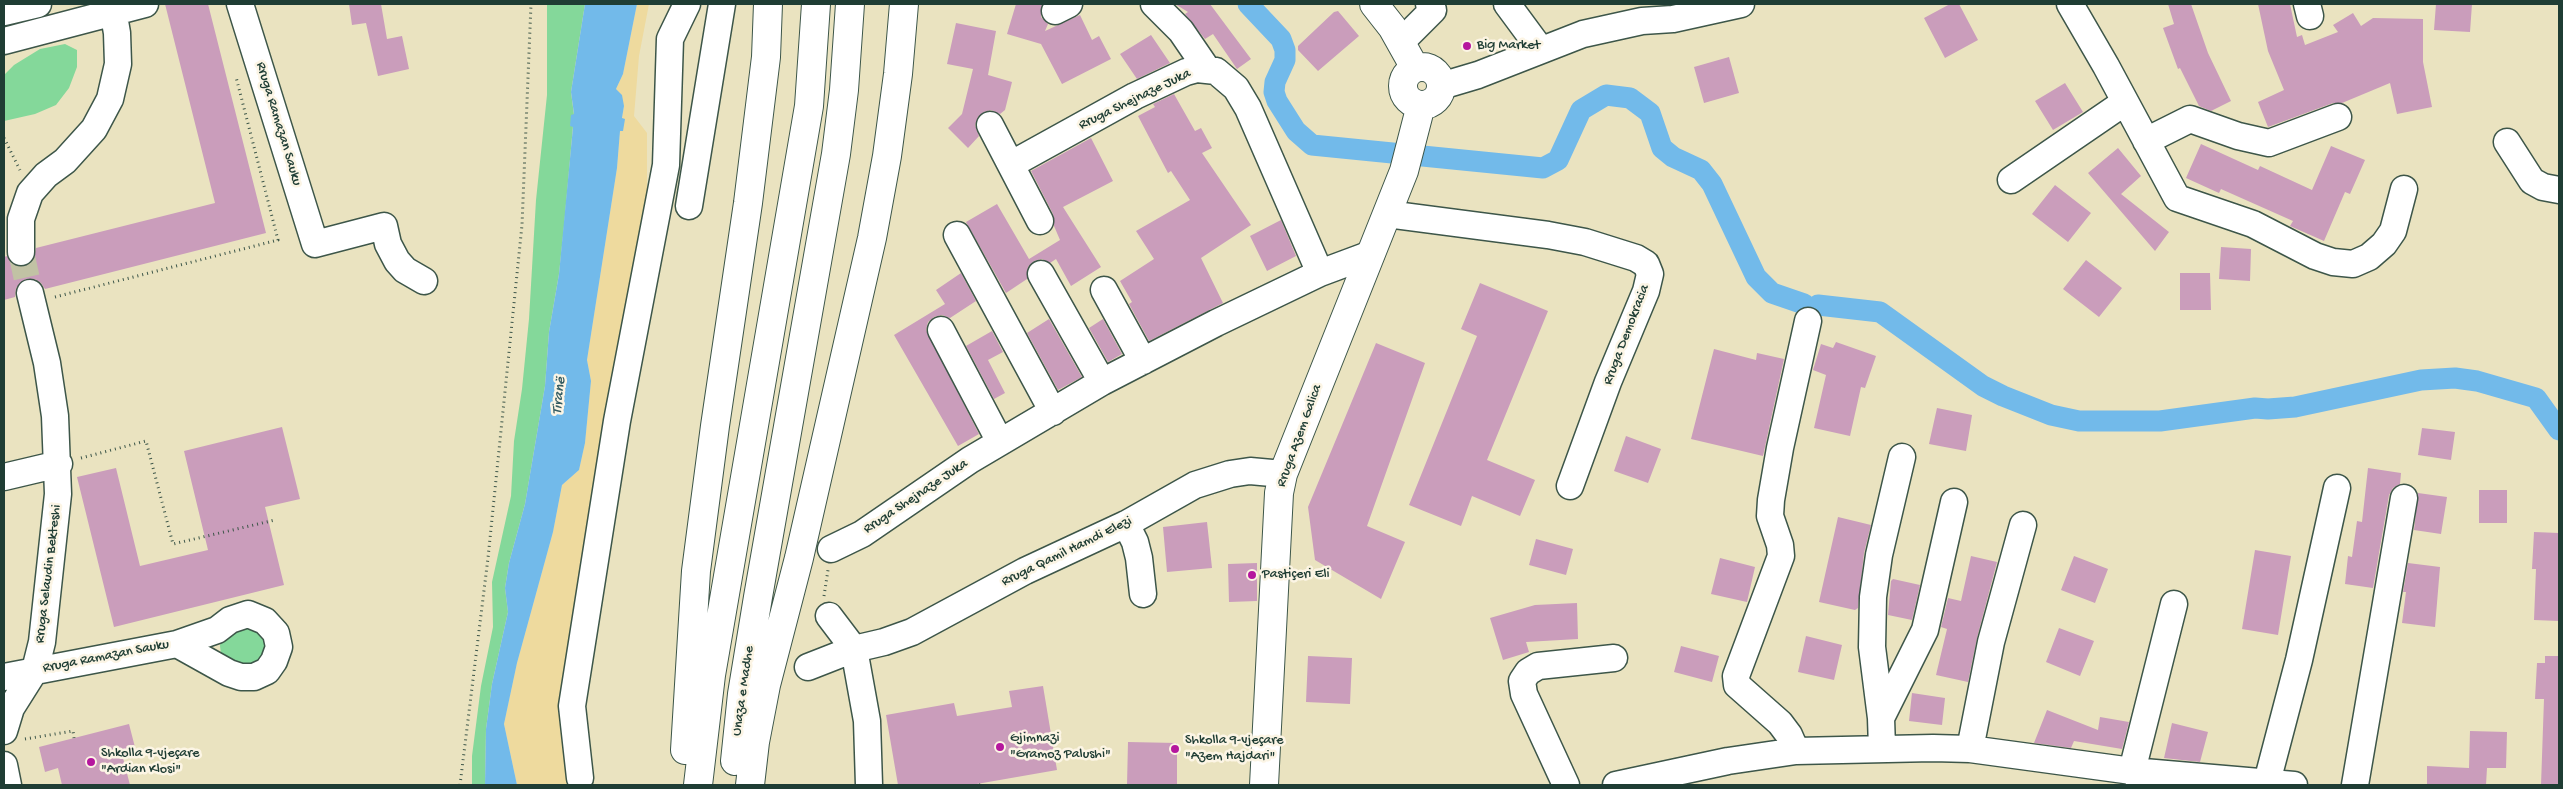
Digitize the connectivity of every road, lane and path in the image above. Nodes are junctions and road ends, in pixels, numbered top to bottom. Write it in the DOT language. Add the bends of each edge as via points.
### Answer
graph roads {
  1 [pos="38,4"];
  2 [pos="145,4"];
  3 [pos="240,4"];
  4 [pos="531,4"];
  5 [pos="687,4"];
  6 [pos="722,4"];
  7 [pos="768,4"];
  8 [pos="816,4"];
  9 [pos="850,4"];
  10 [pos="904,4"];
  11 [pos="1154,4"];
  12 [pos="1374,4"];
  13 [pos="1429,4"];
  14 [pos="1507,4"];
  15 [pos="1741,4"];
  16 [pos="2070,4"];
  17 [pos="113,8"];
  18 [pos="4,12"];
  19 [pos="4,41"];
  20 [pos="1401,42"];
  21 [pos="1541,50"];
  22 [pos="1207,69"];
  23 [pos="234,70"];
  24 [pos="1431,96"];
  25 [pos="2125,102"];
  26 [pos="2338,117"];
  27 [pos="990,125"];
  28 [pos="4,138"];
  29 [pos="2146,142"];
  30 [pos="2507,142"];
  31 [pos="1012,164"];
  32 [pos="2011,180"];
  33 [pos="2404,189"];
  34 [pos="2559,190"];
  35 [pos="30,194"];
  36 [pos="688,206"];
  37 [pos="1387,214"];
  38 [pos="1040,221"];
  39 [pos="957,235"];
  40 [pos="21,252"];
  41 [pos="1371,254"];
  42 [pos="1320,273"];
  43 [pos="1041,274"];
  44 [pos="424,281"];
  45 [pos="1104,290"];
  46 [pos="32,298"];
  47 [pos="1808,321"];
  48 [pos="941,330"];
  49 [pos="1143,360"];
  50 [pos="1102,382"];
  51 [pos="1053,412"];
  52 [pos="1000,442"];
  53 [pos="1902,457"];
  54 [pos="59,464"];
  55 [pos="1283,474"];
  56 [pos="4,477"];
  57 [pos="1570,486"];
  58 [pos="2337,488"];
  59 [pos="2404,498"];
  60 [pos="1954,502"];
  61 [pos="275,520"];
  62 [pos="1126,524"];
  63 [pos="2023,525"];
  64 [pos="831,549"];
  65 [pos="1143,594"];
  66 [pos="2174,604"];
  67 [pos="829,616"];
  68 [pos="177,644"];
  69 [pos="854,649"];
  70 [pos="1614,658"];
  71 [pos="808,667"];
  72 [pos="35,670"];
  73 [pos="4,677"];
  74 [pos="1881,718"];
  75 [pos="15,735"];
  76 [pos="74,738"];
  77 [pos="1882,748"];
  78 [pos="1970,749"];
  79 [pos="1796,751"];
  80 [pos="4,766"];
  81 [pos="580,778"];
  82 [pos="2138,778"];
  83 [pos="2267,784"];
  84 [pos="8,785"];
  85 [pos="460,785"];
  86 [pos="682,785"];
  87 [pos="698,785"];
  88 [pos="732,785"];
  89 [pos="750,785"];
  90 [pos="869,785"];
  91 [pos="1264,785"];
  92 [pos="1566,785"];
  93 [pos="1616,785"];
  94 [pos="2294,785"];
  95 [pos="2355,785"];
  1 -- 18 [label="street"];
  2 -- 17 [label="street"];
  3 -- 44 [label="street, Rruga Ramazan Sauku" via="316,244 384,226 396,261"];
  4 -- 85 [label="path" via="522,226 488,558"];
  5 -- 81 [label="street" via="670,40 666,165 617,421 572,706"];
  6 -- 36 [label="street"];
  7 -- 86 [label="main road" via="766,57 748,203 696,571"];
  8 -- 87 [label="main road" via="806,124 711,675"];
  9 -- 88 [label="main road, Unaza e Madhe" via="836,154 742,694"];
  10 -- 89 [label="main road" via="887,156 872,238 799,558 766,685"];
  11 -- 22 [label="street" via="1181,31"];
  12 -- 20 [label="main road"];
  13 -- 20 [label="street" via="1433,10"];
  14 -- 21 [label="street"];
  15 -- 21 [label="street" via="1673,19 1613,26"];
  16 -- 25 [label="street"];
  17 -- 19 [label="street"];
  17 -- 35 [label="street" via="118,64 110,99 94,129"];
  20 -- 24 [label="main road" via="1415,68 1433,70 1437,75"];
  21 -- 24 [label="street"];
  22 -- 31 [label="street, Rruga Shejnaze Juka" via="1186,72 1135,96"];
  22 -- 42 [label="street, Rruga Shejnaze Juka" via="1224,76 1248,108"];
  23 -- 46 [label="path" via="278,240"];
  24 -- 37 [label="main road, Rruga Azem Galica"];
  25 -- 29 [label="street"];
  25 -- 32 [label="street"];
  26 -- 29 [label="street" via="2269,143 2190,119"];
  27 -- 31 [label="street"];
  28 -- 35 [label="path"];
  29 -- 33 [label="street" via="2177,198 2253,224 2333,262 2353,264 2370,257 2384,244 2393,231"];
  30 -- 34 [label="street" via="2532,181"];
  31 -- 38 [label="street"];
  35 -- 40 [label="street" via="21,219"];
  37 -- 41 [label="main road, Rruga Azem Galica"];
  37 -- 57 [label="street, Rruga Demokracia" via="1548,235 1584,242 1646,264 1650,274 1646,292 1608,382"];
  39 -- 51 [label="street"];
  41 -- 42 [label="street, Rruga Shejnaze Juka"];
  41 -- 55 [label="main road, Rruga Azem Galica"];
  42 -- 49 [label="street, Rruga Shejnaze Juka"];
  43 -- 50 [label="street"];
  45 -- 49 [label="street"];
  46 -- 54 [label="street, Rruga Selaudin Bekteshi" via="48,371"];
  47 -- 79 [label="street" via="1771,500 1770,516 1781,556 1736,676 1737,685 1780,723"];
  48 -- 52 [label="street"];
  49 -- 50 [label="street, Rruga Shejnaze Juka"];
  50 -- 51 [label="street, Rruga Shejnaze Juka"];
  51 -- 52 [label="street, Rruga Shejnaze Juka"];
  52 -- 64 [label="street, Rruga Shejnaze Juka" via="862,534"];
  53 -- 74 [label="street" via="1879,554 1873,598 1872,647"];
  54 -- 56 [label="street"];
  54 -- 61 [label="path" via="146,441 173,544"];
  54 -- 72 [label="street, Rruga Selaudin Bekteshi" via="42,642"];
  55 -- 62 [label="street, Rruga Qamil Hamdi Elezi" via="1250,471 1215,478 1195,485"];
  55 -- 91 [label="main road, Rruga Azem Galica" via="1277,508"];
  58 -- 83 [label="street" via="2300,660"];
  59 -- 95 [label="street"];
  60 -- 74 [label="street" via="1924,630"];
  62 -- 65 [label="street" via="1139,558"];
  62 -- 69 [label="street, Rruga Qamil Hamdi Elezi" via="1025,571 912,632"];
  63 -- 78 [label="street" via="1991,642"];
  64 -- 67 [label="path" via="823,597"];
  66 -- 82 [label="street"];
  67 -- 69 [label="street"];
  68 -- 72 [label="street, Rruga Ramazan Sauku"];
  69 -- 71 [label="street, Rruga Qamil Hamdi Elezi"];
  69 -- 90 [label="street" via="867,721"];
  70 -- 92 [label="street" via="1538,666 1528,672 1522,682 1524,694"];
  72 -- 73 [label="street, Rruga Ramazan Sauku"];
  72 -- 75 [label="street, Rruga Selaudin Bekteshi" via="11,708"];
  74 -- 77 [label="street"];
  75 -- 76 [label="path" via="73,732"];
  77 -- 78 [label="street"];
  77 -- 79 [label="street"];
  78 -- 82 [label="street"];
  79 -- 93 [label="street" via="1728,761"];
  80 -- 84 [label="street"];
  82 -- 83 [label="street"];
  83 -- 94 [label="street"];
}
